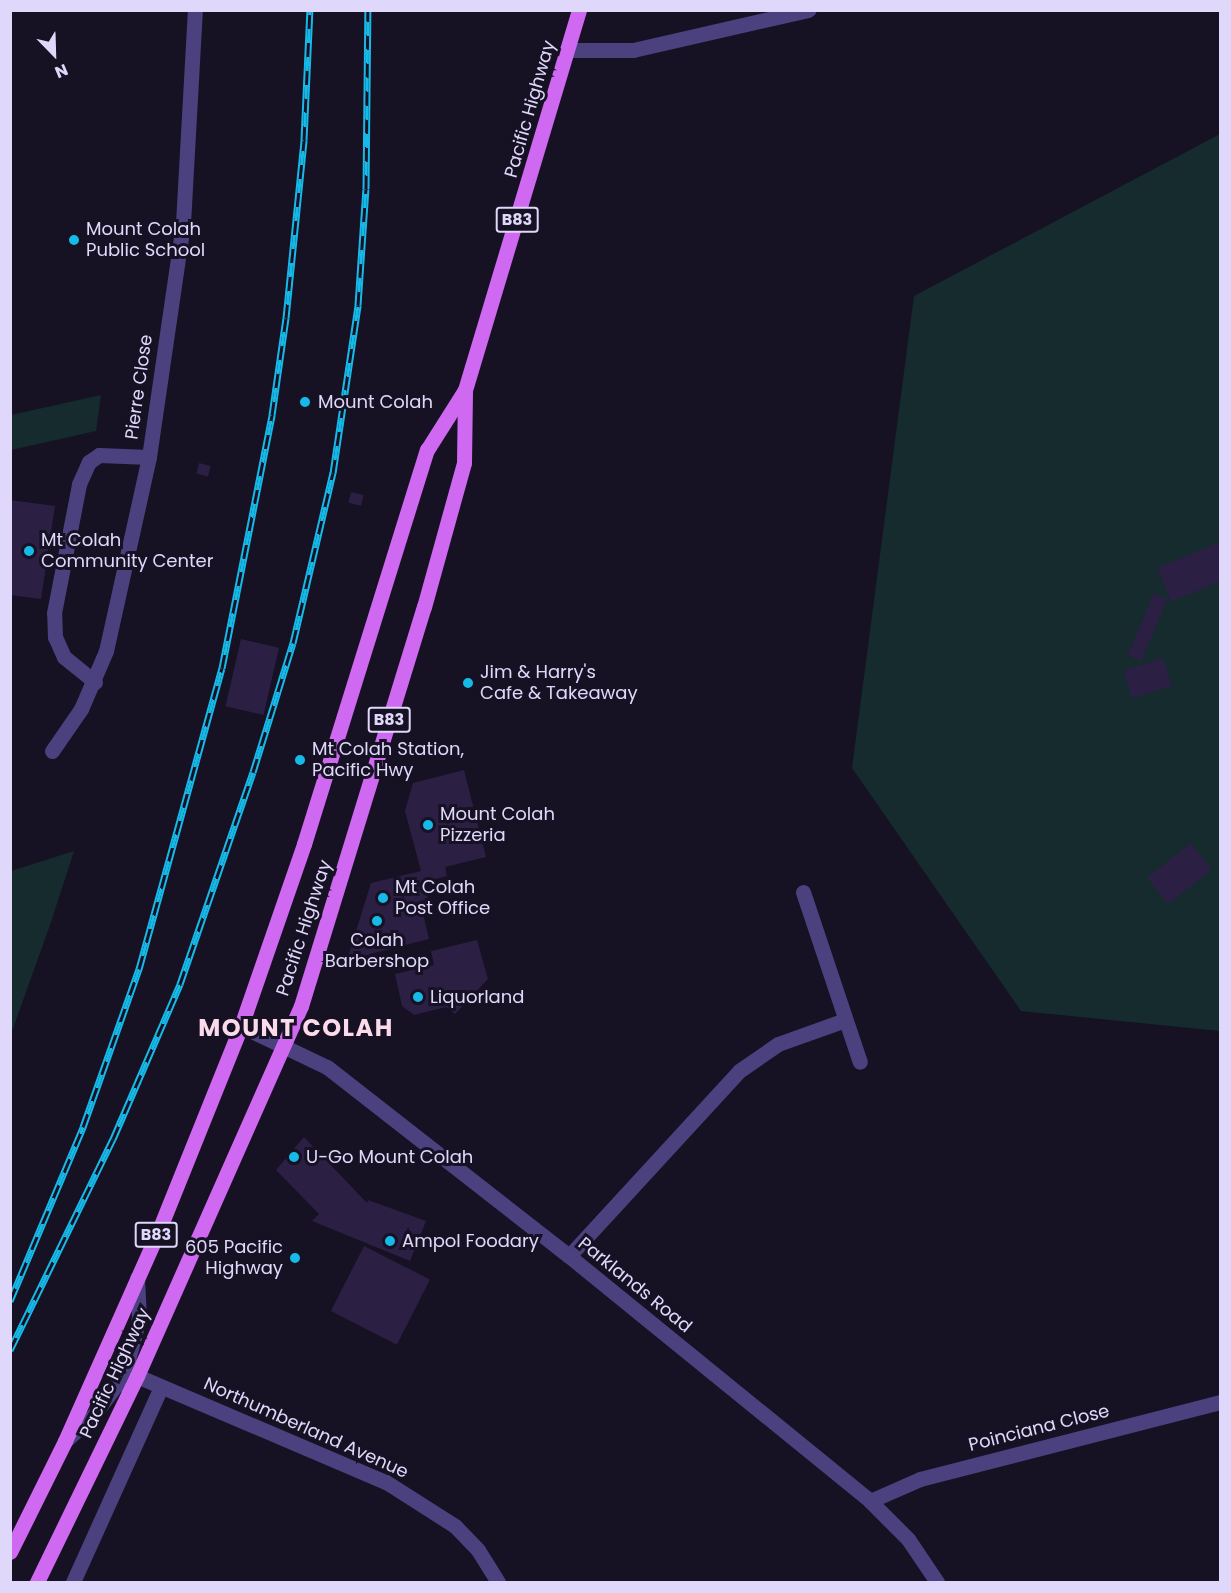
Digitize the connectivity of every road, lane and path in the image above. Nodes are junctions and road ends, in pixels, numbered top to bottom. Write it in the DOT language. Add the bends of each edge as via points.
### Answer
graph roads {
  1 [pos="195,10"];
  2 [pos="579,10"];
  3 [pos="808,10"];
  4 [pos="567,50"];
  5 [pos="465,390"];
  6 [pos="149,457"];
  7 [pos="96,682"];
  8 [pos="52,752"];
  9 [pos="803,892"];
  10 [pos="845,1020"];
  11 [pos="242,1026"];
  12 [pos="285,1044"];
  13 [pos="860,1062"];
  14 [pos="569,1256"];
  15 [pos="137,1278"];
  16 [pos="136,1376"];
  17 [pos="161,1387"];
  18 [pos="1221,1402"];
  19 [pos="65,1441"];
  20 [pos="870,1501"];
  21 [pos="10,1552"];
  22 [pos="37,1582"];
  23 [pos="73,1582"];
  24 [pos="498,1582"];
  25 [pos="937,1582"];
  1 -- 6 [label="street, Pierre Close" via="183,224"];
  2 -- 4 [label="main road, Pacific Highway / B83"];
  3 -- 4 [label="street" via="633,50"];
  4 -- 5 [label="main road, Pacific Highway / B83"];
  5 -- 11 [label="main road, Pacific Highway / B83" via="427,450 304,844"];
  5 -- 12 [label="main road, Pacific Highway / B83" via="464,464 452,508 305,993"];
  6 -- 7 [label="street, Pierre Close"];
  6 -- 7 [label="street" via="99,455 89,462 79,484 54,613 55,637 64,657"];
  7 -- 8 [label="street, Pierre Close"];
  9 -- 10 [label="street"];
  10 -- 13 [label="street"];
  10 -- 14 [label="street" via="778,1044 739,1071"];
  11 -- 12 [label="street, Parklands Road"];
  11 -- 15 [label="main road, Pacific Highway / B83"];
  12 -- 14 [label="street, Parklands Road" via="327,1067"];
  12 -- 16 [label="main road, Pacific Highway / B83"];
  14 -- 20 [label="street, Parklands Road"];
  15 -- 16 [label="street" via="139,1318 128,1360"];
  15 -- 19 [label="main road, Pacific Highway / B83"];
  16 -- 17 [label="street, Northumberland Avenue"];
  16 -- 19 [label="street" via="116,1384 92,1417"];
  16 -- 22 [label="main road, Pacific Highway / B83"];
  17 -- 23 [label="street"];
  17 -- 24 [label="street, Northumberland Avenue" via="386,1482 455,1526 478,1550"];
  18 -- 20 [label="street, Poinciana Close" via="920,1479"];
  19 -- 21 [label="main road, Pacific Highway / B83"];
  20 -- 25 [label="street, Parklands Road" via="908,1539"];
}
